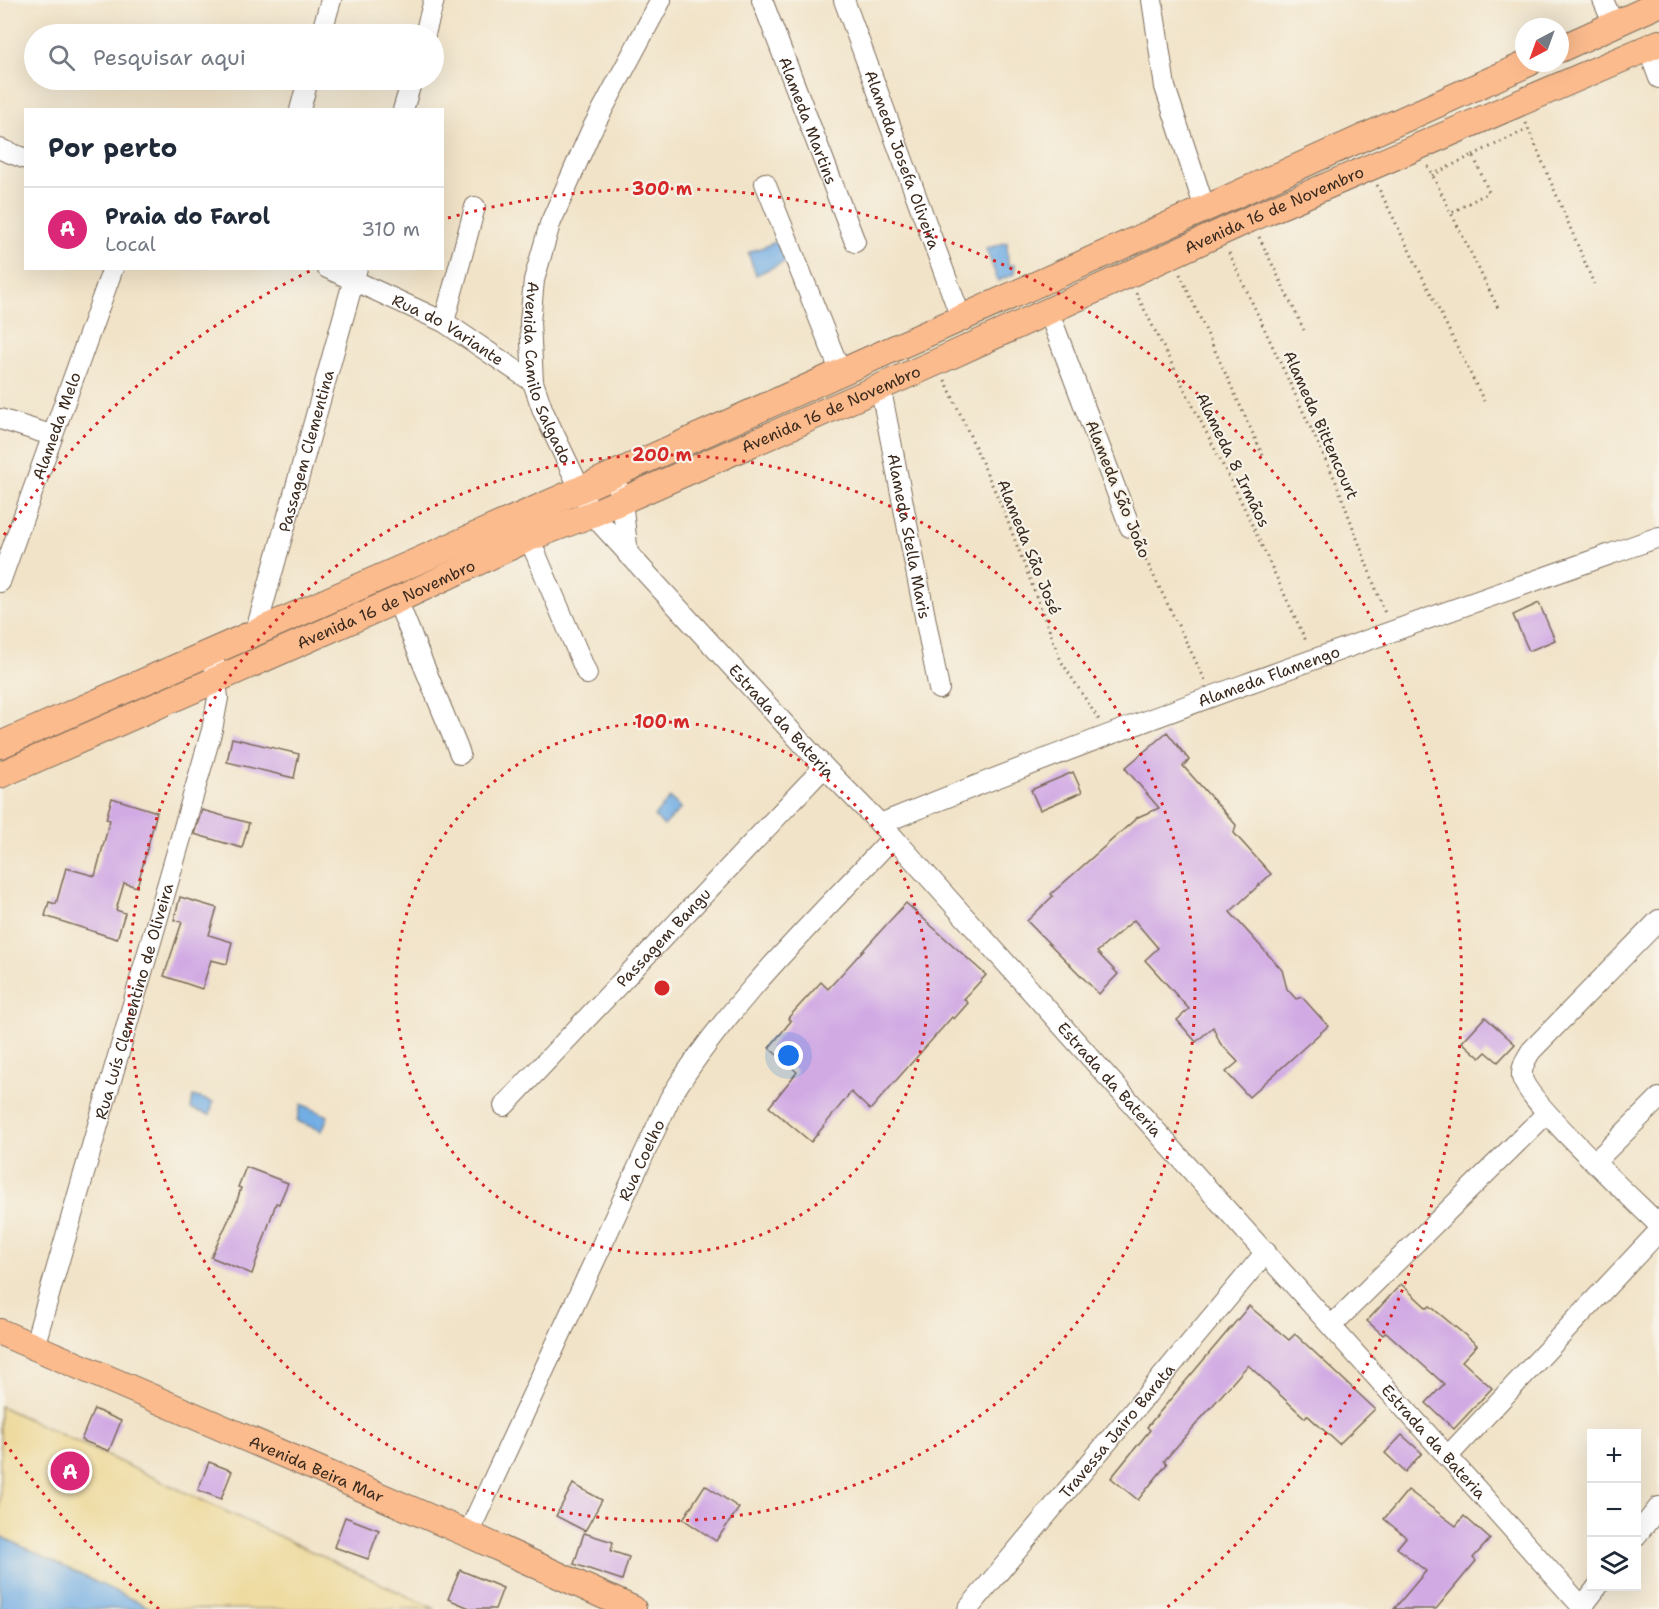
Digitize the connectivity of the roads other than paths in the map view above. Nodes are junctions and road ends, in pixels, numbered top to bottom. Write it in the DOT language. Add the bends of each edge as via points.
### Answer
graph roads {
  1 [pos="331,0"];
  2 [pos="434,0"];
  3 [pos="662,0"];
  4 [pos="762,0"];
  5 [pos="844,0"];
  6 [pos="1152,0"];
  7 [pos="1603,0"];
  8 [pos="1659,4"];
  9 [pos="324,24"];
  10 [pos="428,24"];
  11 [pos="1614,25"];
  12 [pos="1569,45"];
  13 [pos="1654,45"];
  14 [pos="1515,69"];
  15 [pos="1659,78"];
  16 [pos="305,90"];
  17 [pos="409,90"];
  18 [pos="301,108"];
  19 [pos="405,108"];
  20 [pos="0,149"];
  21 [pos="24,158"];
  22 [pos="765,183"];
  23 [pos="475,207"];
  24 [pos="1205,209"];
  25 [pos="855,242"];
  26 [pos="112,270"];
  27 [pos="337,270"];
  28 [pos="356,274"];
  29 [pos="1048,310"];
  30 [pos="961,318"];
  31 [pos="444,322"];
  32 [pos="841,373"];
  33 [pos="532,382"];
  34 [pos="880,385"];
  35 [pos="0,419"];
  36 [pos="51,435"];
  37 [pos="613,475"];
  38 [pos="579,490"];
  39 [pos="622,500"];
  40 [pos="592,514"];
  41 [pos="1130,527"];
  42 [pos="1659,537"];
  43 [pos="529,538"];
  44 [pos="628,555"];
  45 [pos="0,582"];
  46 [pos="397,600"];
  47 [pos="255,633"];
  48 [pos="215,665"];
  49 [pos="587,674"];
  50 [pos="939,689"];
  51 [pos="0,746"];
  52 [pos="460,754"];
  53 [pos="824,767"];
  54 [pos="0,775"];
  55 [pos="887,831"];
  56 [pos="1659,920"];
  57 [pos="1659,1098"];
  58 [pos="504,1106"];
  59 [pos="1546,1114"];
  60 [pos="1596,1161"];
  61 [pos="1659,1225"];
  62 [pos="1659,1231"];
  63 [pos="1266,1252"];
  64 [pos="1332,1325"];
  65 [pos="0,1332"];
  66 [pos="34,1347"];
  67 [pos="1447,1457"];
  68 [pos="1659,1507"];
  69 [pos="1641,1530"];
  70 [pos="468,1534"];
  71 [pos="1595,1591"];
  72 [pos="1583,1608"];
  73 [pos="633,1609"];
  74 [pos="968,1609"];
  1 -- 9 [label="street"];
  2 -- 10 [label="street"];
  3 -- 33 [label="street, Avenida Camilo Salgado" via="591,131 550,224 534,280 530,322"];
  4 -- 25 [label="street, Alameda Martins"];
  5 -- 30 [label="street, Alameda Josefa Oliveira"];
  6 -- 24 [label="street" via="1165,87"];
  7 -- 11 [label="street"];
  8 -- 11 [label="main road"];
  11 -- 12 [label="main road"];
  13 -- 15 [label="street"];
  13 -- 29 [label="main road, Avenida 16 de Novembro"];
  14 -- 24 [label="main road, Avenida 16 de Novembro"];
  16 -- 18 [label="street"];
  17 -- 19 [label="street"];
  20 -- 21 [label="street"];
  22 -- 32 [label="street"];
  23 -- 31 [label="street"];
  24 -- 30 [label="main road, Avenida 16 de Novembro"];
  26 -- 36 [label="street, Alameda Melo"];
  27 -- 28 [label="street, Rua do Variante"];
  28 -- 31 [label="street, Rua do Variante"];
  28 -- 47 [label="street, Passagem Clementina"];
  29 -- 34 [label="main road, Avenida 16 de Novembro"];
  29 -- 41 [label="street, Alameda São João"];
  30 -- 32 [label="main road, Avenida 16 de Novembro"];
  31 -- 33 [label="street, Rua do Variante"];
  32 -- 37 [label="main road, Avenida 16 de Novembro"];
  33 -- 38 [label="street, Avenida Camilo Salgado"];
  34 -- 39 [label="main road, Avenida 16 de Novembro"];
  34 -- 50 [label="street, Alameda Stella Maris"];
  35 -- 36 [label="street"];
  36 -- 45 [label="street, Alameda Melo"];
  37 -- 38 [label="main road, Avenida 16 de Novembro"];
  37 -- 39 [label="street"];
  38 -- 40 [label="street, Avenida Camilo Salgado"];
  38 -- 47 [label="main road, Avenida 16 de Novembro"];
  39 -- 40 [label="main road, Avenida 16 de Novembro"];
  39 -- 44 [label="street"];
  40 -- 43 [label="main road, Avenida 16 de Novembro"];
  40 -- 44 [label="street, Estrada da Bateria"];
  42 -- 55 [label="street, Alameda Flamengo" via="1108,734"];
  43 -- 46 [label="main road, Avenida 16 de Novembro"];
  43 -- 49 [label="street"];
  44 -- 53 [label="street, Estrada da Bateria"];
  46 -- 48 [label="main road, Avenida 16 de Novembro"];
  46 -- 52 [label="street"];
  47 -- 48 [label="main road, Avenida 16 de Novembro"];
  48 -- 51 [label="main road, Avenida 16 de Novembro"];
  48 -- 54 [label="main road, Avenida 16 de Novembro"];
  48 -- 66 [label="street, Rua Luís Clementino de Oliveira" via="218,698 212,730"];
  53 -- 55 [label="street, Estrada da Bateria"];
  53 -- 58 [label="street, Passagem Bangu"];
  55 -- 63 [label="street, Estrada da Bateria"];
  55 -- 70 [label="street, Rua Coelho" via="723,1022 670,1098"];
  56 -- 59 [label="street" via="1523,1064 1525,1086"];
  57 -- 60 [label="street"];
  59 -- 60 [label="street"];
  59 -- 64 [label="street"];
  60 -- 61 [label="street"];
  62 -- 67 [label="street"];
  63 -- 64 [label="street, Estrada da Bateria"];
  63 -- 74 [label="street, Travessa Jairo Barata"];
  64 -- 67 [label="street, Estrada da Bateria"];
  65 -- 66 [label="main road, Avenida Beira Mar"];
  66 -- 70 [label="main road, Avenida Beira Mar"];
  67 -- 72 [label="street, Estrada da Bateria"];
  68 -- 69 [label="street"];
  70 -- 73 [label="main road, Avenida Beira Mar"];
  71 -- 72 [label="street"];
}
